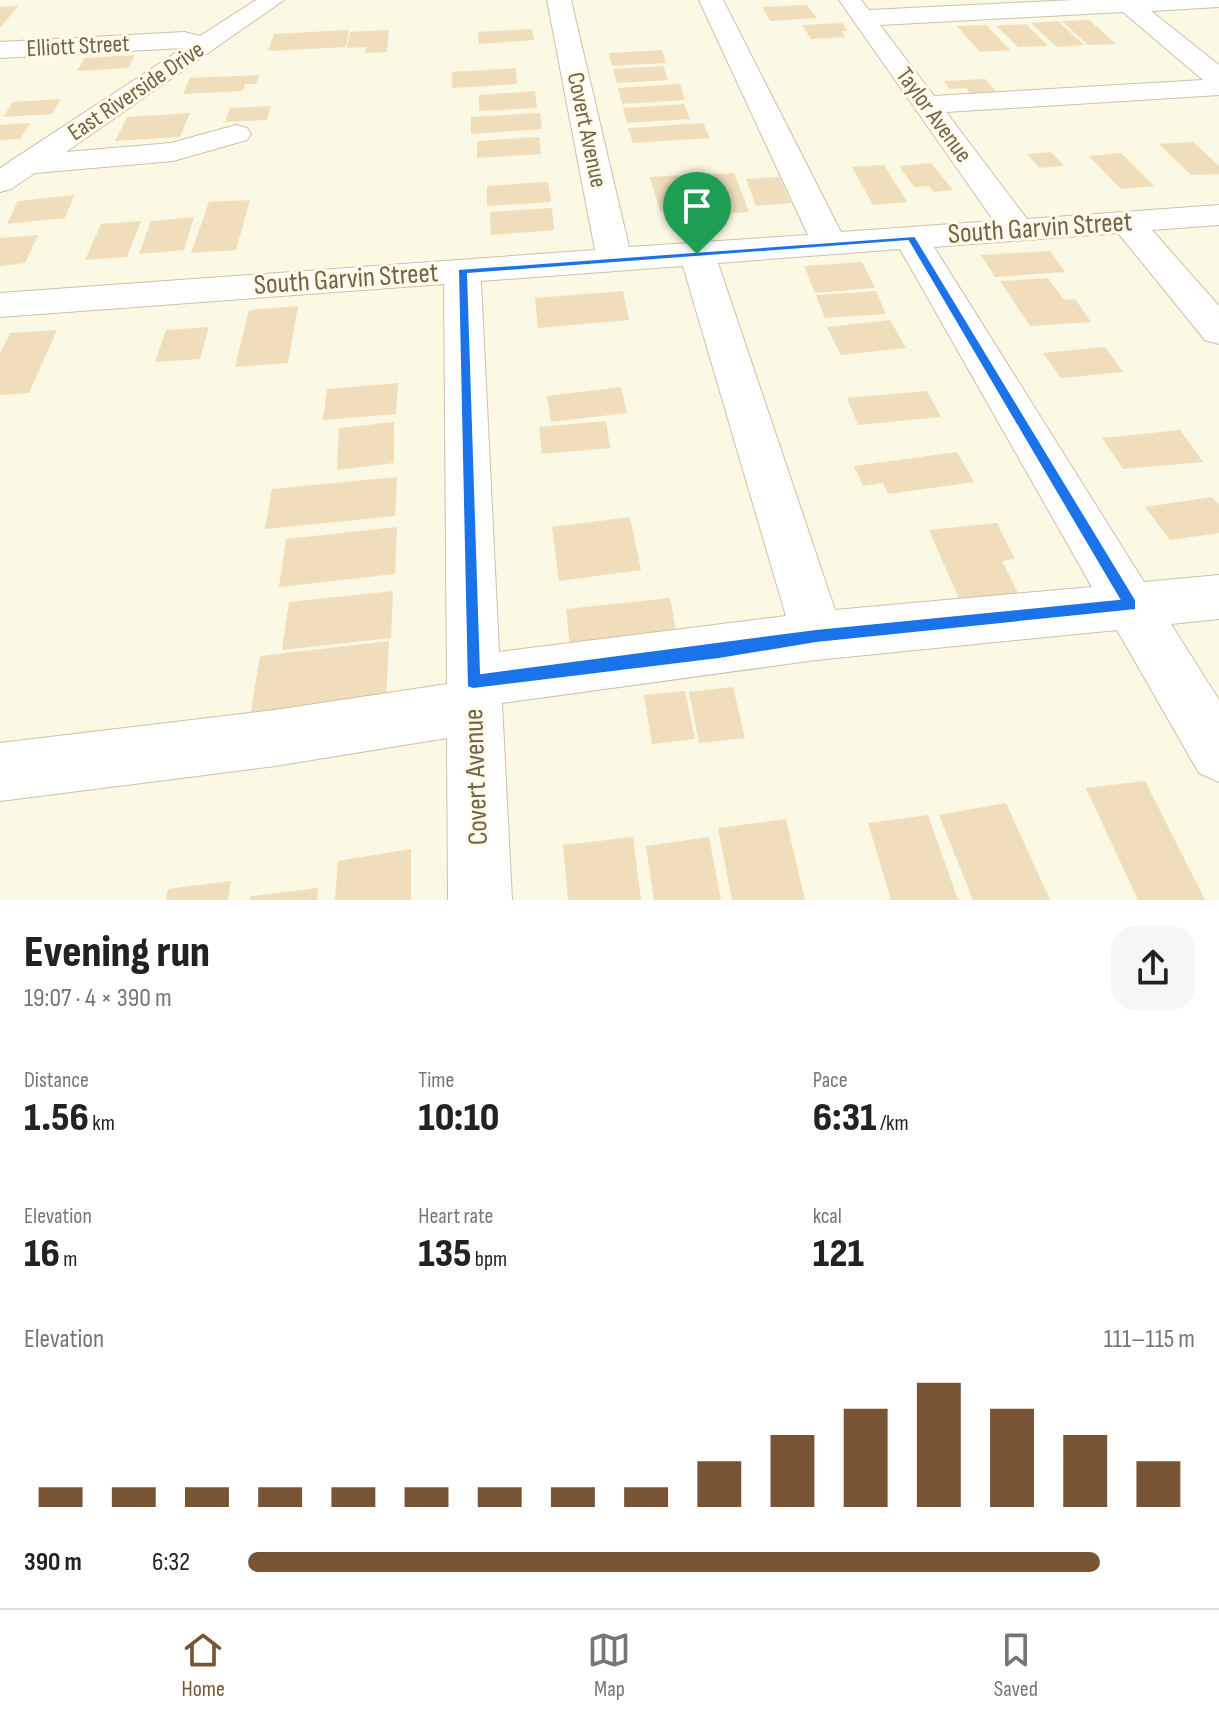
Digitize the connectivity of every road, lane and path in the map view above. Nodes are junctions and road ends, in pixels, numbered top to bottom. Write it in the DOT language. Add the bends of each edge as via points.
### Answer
graph roads {
  1 [pos="272,0"];
  2 [pos="559,0"];
  3 [pos="711,0"];
  4 [pos="1219,0"];
  5 [pos="1126,2"];
  6 [pos="856,9"];
  7 [pos="204,45"];
  8 [pos="43,48"];
  9 [pos="0,50"];
  10 [pos="0,79"];
  11 [pos="1219,79"];
  12 [pos="1219,87"];
  13 [pos="927,105"];
  14 [pos="236,134"];
  15 [pos="27,164"];
  16 [pos="0,182"];
  17 [pos="1219,215"];
  18 [pos="1127,222"];
  19 [pos="1018,230"];
  20 [pos="911,238"];
  21 [pos="830,244"];
  22 [pos="697,254"];
  23 [pos="614,259"];
  24 [pos="462,271"];
  25 [pos="0,305"];
  26 [pos="1219,331"];
  27 [pos="1219,597"];
  28 [pos="1130,605"];
  29 [pos="816,636"];
  30 [pos="473,694"];
  31 [pos="1219,753"];
  32 [pos="0,772"];
  33 [pos="480,900"];
  1 -- 7 [label="street, East Riverside Drive"];
  2 -- 23 [label="street, Covert Avenue"];
  3 -- 21 [label="street"];
  4 -- 5 [label="street"];
  5 -- 6 [label="street"];
  5 -- 11 [label="street"];
  6 -- 13 [label="street, Taylor Avenue"];
  7 -- 8 [label="street, Elliott Street" via="184,40"];
  7 -- 15 [label="street, East Riverside Drive"];
  8 -- 9 [label="street, Elliott Street"];
  8 -- 10 [label="street"];
  12 -- 13 [label="street"];
  13 -- 19 [label="street, Taylor Avenue"];
  14 -- 15 [label="street" via="173,152"];
  15 -- 16 [label="street, East Riverside Drive"];
  17 -- 18 [label="street, South Garvin Street"];
  18 -- 19 [label="street, South Garvin Street"];
  18 -- 26 [label="street"];
  19 -- 20 [label="street, South Garvin Street"];
  20 -- 21 [label="street, South Garvin Street"];
  20 -- 28 [label="street"];
  21 -- 22 [label="street, South Garvin Street"];
  22 -- 23 [label="street, South Garvin Street"];
  22 -- 29 [label="street"];
  23 -- 24 [label="street, South Garvin Street"];
  24 -- 25 [label="street, South Garvin Street"];
  24 -- 30 [label="street, Covert Avenue"];
  27 -- 28 [label="street"];
  28 -- 29 [label="street"];
  28 -- 31 [label="street"];
  29 -- 30 [label="street"];
  30 -- 32 [label="street" via="275,738"];
  30 -- 33 [label="street, Covert Avenue"];
}
